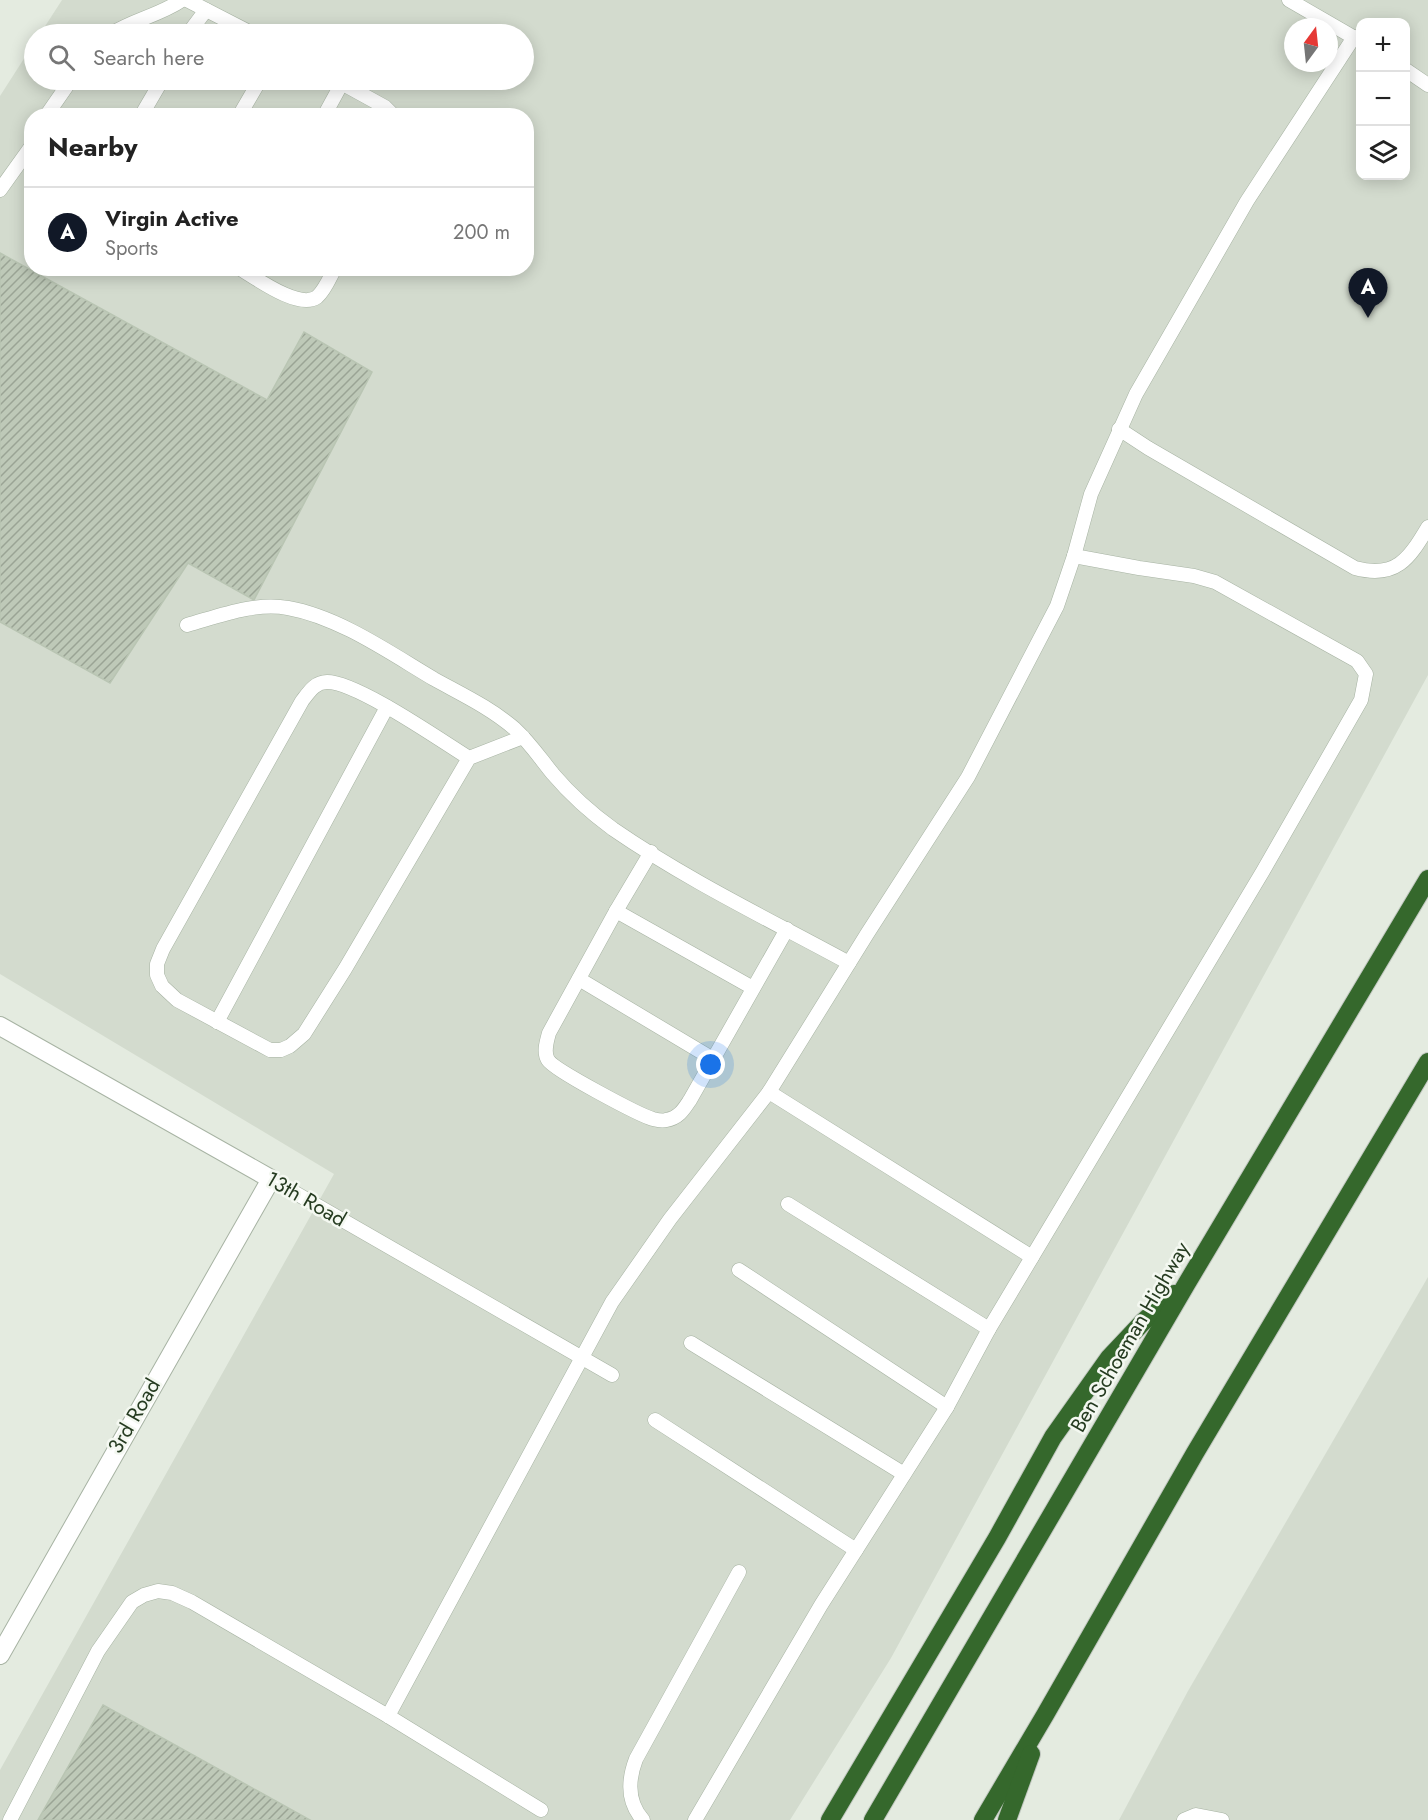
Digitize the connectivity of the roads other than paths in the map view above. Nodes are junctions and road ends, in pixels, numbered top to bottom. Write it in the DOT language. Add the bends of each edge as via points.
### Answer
graph roads {
  1 [pos="182,0"];
  2 [pos="187,0"];
  3 [pos="1289,0"];
  4 [pos="206,10"];
  5 [pos="130,24"];
  6 [pos="196,24"];
  7 [pos="233,24"];
  8 [pos="1356,38"];
  9 [pos="1356,40"];
  10 [pos="1409,72"];
  11 [pos="1428,85"];
  12 [pos="64,90"];
  13 [pos="156,90"];
  14 [pos="254,90"];
  15 [pos="335,90"];
  16 [pos="354,90"];
  17 [pos="52,108"];
  18 [pos="146,108"];
  19 [pos="244,108"];
  20 [pos="327,108"];
  21 [pos="385,108"];
  22 [pos="24,157"];
  23 [pos="0,190"];
  24 [pos="254,276"];
  25 [pos="330,276"];
  26 [pos="1119,429"];
  27 [pos="1428,526"];
  28 [pos="1074,556"];
  29 [pos="187,625"];
  30 [pos="387,706"];
  31 [pos="523,737"];
  32 [pos="469,758"];
  33 [pos="651,852"];
  34 [pos="1428,879"];
  35 [pos="616,910"];
  36 [pos="787,929"];
  37 [pos="849,963"];
  38 [pos="579,979"];
  39 [pos="753,987"];
  40 [pos="217,1022"];
  41 [pos="0,1026"];
  42 [pos="713,1059"];
  43 [pos="1428,1062"];
  44 [pos="769,1092"];
  45 [pos="271,1179"];
  46 [pos="788,1204"];
  47 [pos="1032,1257"];
  48 [pos="739,1270"];
  49 [pos="1187,1283"];
  50 [pos="989,1329"];
  51 [pos="691,1343"];
  52 [pos="582,1356"];
  53 [pos="612,1375"];
  54 [pos="947,1407"];
  55 [pos="655,1420"];
  56 [pos="904,1474"];
  57 [pos="856,1550"];
  58 [pos="739,1572"];
  59 [pos="0,1655"];
  60 [pos="1045,1715"];
  61 [pos="388,1716"];
  62 [pos="541,1810"];
  63 [pos="10,1820"];
  64 [pos="643,1820"];
  65 [pos="696,1820"];
  66 [pos="830,1820"];
  67 [pos="873,1820"];
  68 [pos="983,1820"];
  69 [pos="1007,1820"];
  70 [pos="1184,1820"];
  71 [pos="1222,1820"];
  1 -- 5 [label="lane"];
  2 -- 4 [label="lane"];
  3 -- 8 [label="lane"];
  4 -- 6 [label="lane"];
  4 -- 7 [label="lane"];
  9 -- 26 [label="lane" via="1247,201"];
  10 -- 11 [label="lane"];
  12 -- 17 [label="lane"];
  13 -- 18 [label="lane"];
  14 -- 19 [label="lane"];
  15 -- 20 [label="lane"];
  16 -- 21 [label="lane"];
  22 -- 23 [label="lane"];
  24 -- 25 [label="lane" via="298,300 318,296"];
  26 -- 27 [label="lane" via="1355,568 1394,568 1415,549"];
  26 -- 28 [label="lane" via="1091,494"];
  28 -- 37 [label="lane" via="1057,606 968,777"];
  28 -- 47 [label="lane" via="1215,582 1357,661 1366,674 1361,700 1281,841"];
  29 -- 31 [label="lane" via="260,607 321,616 487,709"];
  30 -- 32 [label="lane"];
  30 -- 40 [label="lane"];
  30 -- 40 [label="lane" via="328,682 311,688 163,948 157,975 162,986 177,1000"];
  31 -- 32 [label="lane"];
  31 -- 33 [label="lane" via="585,807"];
  32 -- 40 [label="lane" via="304,1034 290,1046 270,1050"];
  33 -- 35 [label="lane"];
  33 -- 36 [label="lane"];
  34 -- 49 [label="highway, Ben Schoeman Highway"];
  35 -- 38 [label="lane"];
  35 -- 39 [label="lane"];
  36 -- 37 [label="lane"];
  36 -- 39 [label="lane"];
  37 -- 44 [label="lane"];
  38 -- 42 [label="lane"];
  38 -- 42 [label="lane" via="546,1045 549,1061 562,1071 645,1116 664,1121 681,1113"];
  39 -- 42 [label="lane"];
  41 -- 45 [label="street, 13th Road"];
  43 -- 60 [label="highway" via="1195,1453"];
  44 -- 47 [label="lane"];
  44 -- 52 [label="lane" via="640,1261"];
  45 -- 52 [label="lane, 13th Road"];
  45 -- 59 [label="street, 3rd Road"];
  46 -- 50 [label="lane"];
  47 -- 50 [label="lane"];
  48 -- 54 [label="lane"];
  49 -- 66 [label="highway" via="1109,1358 1053,1437"];
  49 -- 67 [label="highway, Ben Schoeman Highway"];
  50 -- 54 [label="lane"];
  51 -- 56 [label="lane"];
  52 -- 53 [label="lane, 13th Road"];
  52 -- 61 [label="lane"];
  54 -- 56 [label="lane"];
  55 -- 57 [label="lane"];
  56 -- 57 [label="lane"];
  57 -- 65 [label="lane"];
  58 -- 64 [label="lane" via="636,1759 630,1775 631,1798"];
  60 -- 68 [label="highway"];
  60 -- 69 [label="highway"];
  61 -- 62 [label="lane"];
  61 -- 63 [label="lane" via="192,1602 158,1591 132,1602 98,1651"];
  70 -- 71 [label="lane" via="1196,1815"];
}
